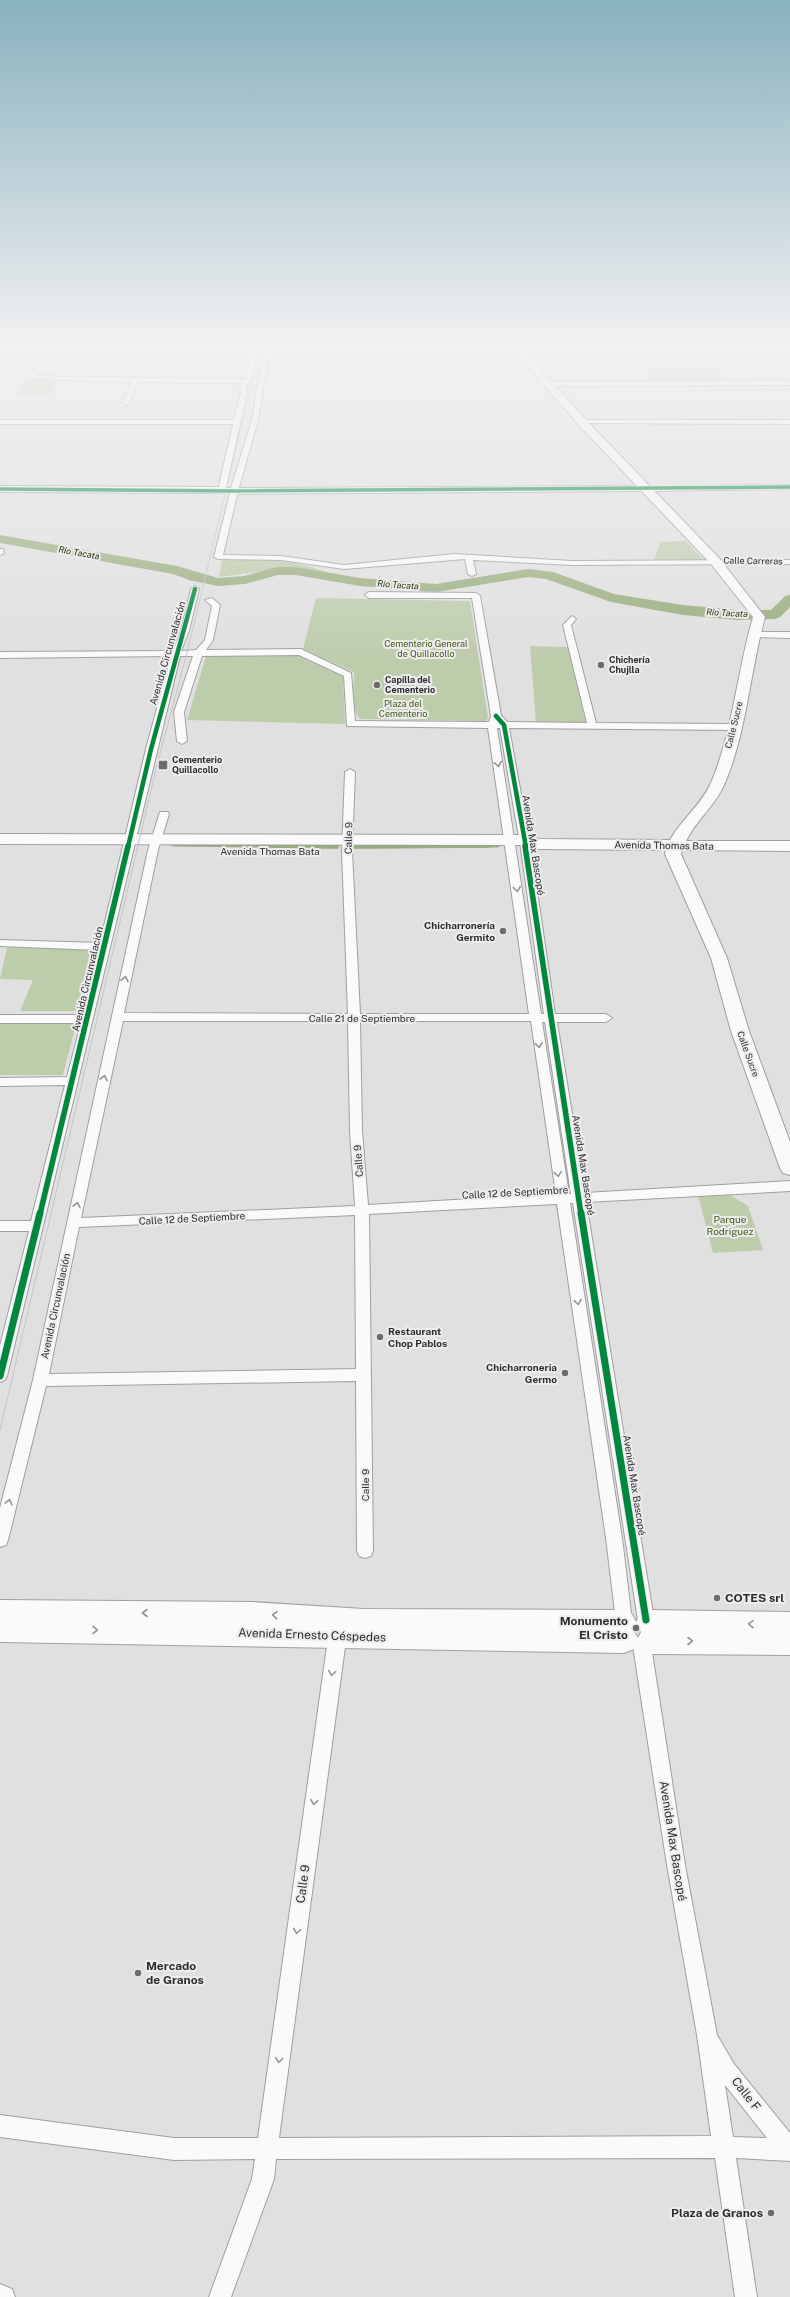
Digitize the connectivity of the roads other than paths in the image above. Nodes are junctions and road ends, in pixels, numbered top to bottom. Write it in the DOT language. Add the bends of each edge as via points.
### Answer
graph roads {
  1 [pos="231,449"];
  2 [pos="246,449"];
  3 [pos="609,449"];
  4 [pos="790,487"];
  5 [pos="647,488"];
  6 [pos="0,489"];
  7 [pos="222,490"];
  8 [pos="234,491"];
  9 [pos="469,558"];
  10 [pos="716,562"];
  11 [pos="790,562"];
  12 [pos="472,574"];
  13 [pos="195,589"];
  14 [pos="370,595"];
  15 [pos="208,600"];
  16 [pos="572,619"];
  17 [pos="753,635"];
  18 [pos="790,635"];
  19 [pos="176,653"];
  20 [pos="198,654"];
  21 [pos="0,655"];
  22 [pos="494,721"];
  23 [pos="504,725"];
  24 [pos="592,726"];
  25 [pos="736,727"];
  26 [pos="182,741"];
  27 [pos="350,772"];
  28 [pos="164,814"];
  29 [pos="0,839"];
  30 [pos="128,844"];
  31 [pos="154,845"];
  32 [pos="522,845"];
  33 [pos="674,845"];
  34 [pos="347,846"];
  35 [pos="790,846"];
  36 [pos="0,848"];
  37 [pos="0,944"];
  38 [pos="105,947"];
  39 [pos="117,1017"];
  40 [pos="354,1018"];
  41 [pos="534,1018"];
  42 [pos="550,1018"];
  43 [pos="606,1018"];
  44 [pos="0,1019"];
  45 [pos="88,1019"];
  46 [pos="71,1081"];
  47 [pos="0,1082"];
  48 [pos="790,1168"];
  49 [pos="790,1186"];
  50 [pos="580,1198"];
  51 [pos="562,1200"];
  52 [pos="362,1210"];
  53 [pos="73,1223"];
  54 [pos="0,1226"];
  55 [pos="35,1226"];
  56 [pos="365,1375"];
  57 [pos="0,1376"];
  58 [pos="40,1380"];
  59 [pos="0,1540"];
  60 [pos="365,1550"];
  61 [pos="0,1612"];
  62 [pos="790,1625"];
  63 [pos="339,1627"];
  64 [pos="0,1629"];
  65 [pos="637,1631"];
  66 [pos="790,1642"];
  67 [pos="707,2035"];
  68 [pos="0,2126"];
  69 [pos="723,2147"];
  70 [pos="267,2149"];
  71 [pos="789,2150"];
  72 [pos="0,2295"];
  73 [pos="4,2297"];
  74 [pos="220,2297"];
  75 [pos="746,2297"];
  1 -- 7 [label="street"];
  2 -- 8 [label="street"];
  3 -- 5 [label="main road, Calle Sucre"];
  4 -- 5 [label="street"];
  5 -- 8 [label="street"];
  5 -- 10 [label="main road, Calle Sucre"];
  6 -- 7 [label="street"];
  7 -- 8 [label="street"];
  8 -- 9 [label="street, Calle Carreras" via="218,557 281,558 344,567 455,556"];
  9 -- 10 [label="street, Calle Carreras" via="572,563"];
  9 -- 12 [label="street"];
  10 -- 11 [label="street, Calle Carreras"];
  10 -- 17 [label="main road, Calle Sucre" via="758,615"];
  13 -- 19 [label="street, Avenida Circunvalación" via="185,631"];
  14 -- 22 [label="street, Avenida Max Bascopé" via="476,596"];
  15 -- 20 [label="street" via="216,605 209,640"];
  16 -- 24 [label="street" via="567,625"];
  17 -- 18 [label="street"];
  17 -- 25 [label="main road, Calle Sucre"];
  19 -- 20 [label="street"];
  19 -- 21 [label="street"];
  19 -- 30 [label="street, Avenida Circunvalación"];
  20 -- 22 [label="street" via="300,652 348,675 350,724"];
  20 -- 26 [label="street" via="179,712"];
  22 -- 23 [label="street"];
  22 -- 32 [label="street, Avenida Max Bascopé, one-way"];
  23 -- 24 [label="street"];
  23 -- 32 [label="street, Avenida Max Bascopé"];
  24 -- 25 [label="street"];
  25 -- 33 [label="main road, Calle Sucre" via="718,783 709,802"];
  27 -- 34 [label="street, Calle 9"];
  28 -- 31 [label="street, Avenida Circunvalación"];
  29 -- 30 [label="main road, Avenida Thomas Bata"];
  30 -- 31 [label="main road, Avenida Thomas Bata"];
  30 -- 36 [label="main road, Avenida Thomas Bata"];
  30 -- 38 [label="street, Avenida Circunvalación"];
  31 -- 34 [label="main road, Avenida Thomas Bata"];
  39 -- 31 [label="street, Avenida Circunvalación, one-way"];
  32 -- 33 [label="main road, Avenida Thomas Bata"];
  32 -- 34 [label="main road, Avenida Thomas Bata"];
  32 -- 41 [label="street, Avenida Max Bascopé, one-way"];
  32 -- 42 [label="street, Avenida Max Bascopé"];
  33 -- 35 [label="main road, Avenida Thomas Bata"];
  33 -- 48 [label="main road, Calle Sucre" via="673,854 719,958 740,1031"];
  34 -- 40 [label="street, Calle 9"];
  37 -- 38 [label="street"];
  38 -- 45 [label="street, Avenida Circunvalación"];
  39 -- 40 [label="street, Calle 21 de Septiembre"];
  53 -- 39 [label="street, Avenida Circunvalación, one-way"];
  40 -- 41 [label="street, Calle 21 de Septiembre"];
  40 -- 52 [label="street, Calle 9" via="356,1131"];
  41 -- 42 [label="street, Calle 21 de Septiembre"];
  41 -- 51 [label="street, Avenida Max Bascopé, one-way"];
  42 -- 43 [label="street, Calle 21 de Septiembre"];
  42 -- 50 [label="street, Avenida Max Bascopé"];
  44 -- 45 [label="street"];
  45 -- 46 [label="street, Avenida Circunvalación"];
  46 -- 47 [label="street"];
  46 -- 55 [label="street, Avenida Circunvalación"];
  49 -- 50 [label="street, Calle 12 de Septiembre"];
  50 -- 51 [label="street, Calle 12 de Septiembre"];
  50 -- 65 [label="street, Avenida Max Bascopé"];
  51 -- 52 [label="street, Calle 12 de Septiembre"];
  51 -- 65 [label="street, Avenida Max Bascopé, one-way" via="614,1538"];
  52 -- 53 [label="street, Calle 12 de Septiembre"];
  52 -- 56 [label="street, Calle 9"];
  53 -- 58 [label="street, Avenida Circunvalación"];
  54 -- 55 [label="street"];
  55 -- 57 [label="street, Avenida Circunvalación"];
  56 -- 58 [label="street"];
  56 -- 60 [label="street, Calle 9"];
  59 -- 58 [label="street, Avenida Circunvalación, one-way"];
  63 -- 61 [label="highway, Avenida Ernesto Céspedes, one-way" via="252,1614"];
  62 -- 65 [label="highway, Avenida Ernesto Céspedes, one-way"];
  64 -- 63 [label="highway, Avenida Ernesto Céspedes, one-way"];
  63 -- 65 [label="highway, Avenida Ernesto Céspedes"];
  63 -- 70 [label="street, Calle 9, one-way"];
  65 -- 66 [label="highway, Avenida Ernesto Céspedes, one-way"];
  65 -- 67 [label="street, Avenida Max Bascopé"];
  67 -- 69 [label="street, Avenida Max Bascopé"];
  67 -- 71 [label="street, Calle F" via="727,2071"];
  68 -- 70 [label="street" via="174,2149"];
  69 -- 70 [label="street"];
  69 -- 71 [label="street"];
  69 -- 75 [label="street, Avenida Max Bascopé"];
  70 -- 74 [label="street, Calle 9" via="263,2179"];
  72 -- 73 [label="street"];
}
